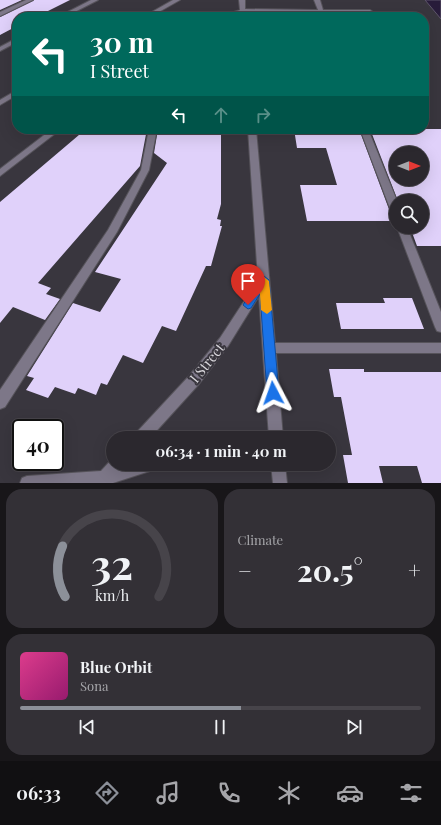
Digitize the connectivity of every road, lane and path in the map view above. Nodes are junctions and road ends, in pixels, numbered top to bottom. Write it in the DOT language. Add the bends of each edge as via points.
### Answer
graph roads {
  1 [pos="30,0"];
  2 [pos="95,0"];
  3 [pos="177,0"];
  4 [pos="242,0"];
  5 [pos="317,0"];
  6 [pos="71,12"];
  7 [pos="155,12"];
  8 [pos="243,12"];
  9 [pos="321,12"];
  10 [pos="0,14"];
  11 [pos="12,43"];
  12 [pos="0,49"];
  13 [pos="12,95"];
  14 [pos="0,103"];
  15 [pos="51,134"];
  16 [pos="152,134"];
  17 [pos="252,134"];
  18 [pos="366,134"];
  19 [pos="0,173"];
  20 [pos="389,194"];
  21 [pos="405,234"];
  22 [pos="264,280"];
  23 [pos="441,327"];
  24 [pos="270,348"];
  25 [pos="441,348"];
  26 [pos="0,402"];
  27 [pos="147,431"];
  28 [pos="276,431"];
  29 [pos="112,471"];
  30 [pos="132,471"];
  31 [pos="279,471"];
  32 [pos="104,481"];
  33 [pos="27,483"];
  34 [pos="280,483"];
  1 -- 10 [label="street"];
  2 -- 6 [label="street"];
  3 -- 7 [label="street"];
  4 -- 8 [label="street"];
  5 -- 9 [label="street"];
  11 -- 12 [label="street"];
  13 -- 14 [label="street"];
  15 -- 19 [label="street"];
  16 -- 26 [label="street" via="145,170 112,232"];
  17 -- 22 [label="street"];
  18 -- 20 [label="street"];
  21 -- 23 [label="street"];
  22 -- 24 [label="street"];
  22 -- 27 [label="street, I Street" via="224,342 194,380"];
  24 -- 25 [label="street"];
  24 -- 28 [label="street"];
  29 -- 32 [label="street"];
  30 -- 32 [label="street"];
  31 -- 34 [label="street"];
  32 -- 33 [label="street"];
}
